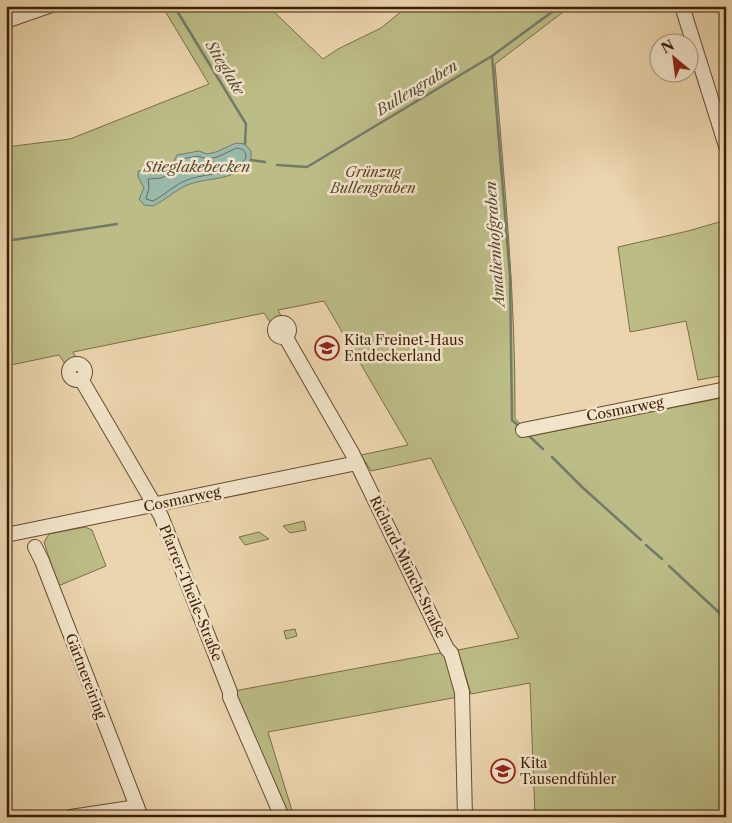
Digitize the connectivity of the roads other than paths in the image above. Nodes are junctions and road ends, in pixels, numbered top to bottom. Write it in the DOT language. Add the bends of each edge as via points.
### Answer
graph roads {
  1 [pos="49,6"];
  2 [pos="682,6"];
  3 [pos="6,21"];
  4 [pos="726,146"];
  5 [pos="285,336"];
  6 [pos="81,379"];
  7 [pos="726,389"];
  8 [pos="523,430"];
  9 [pos="357,463"];
  10 [pos="154,504"];
  11 [pos="6,534"];
  12 [pos="35,547"];
  13 [pos="139,812"];
  14 [pos="71,817"];
  15 [pos="282,817"];
  16 [pos="465,817"];
  1 -- 3 [label="street"];
  2 -- 4 [label="street"];
  5 -- 9 [label="street, Richard-Münch-Straße"];
  6 -- 10 [label="street, Pfarrer-Theile-Straße"];
  7 -- 8 [label="street, Cosmarweg"];
  9 -- 10 [label="street, Cosmarweg"];
  9 -- 16 [label="street, Richard-Münch-Straße" via="451,654 462,692"];
  10 -- 11 [label="street, Cosmarweg"];
  10 -- 15 [label="street, Pfarrer-Theile-Straße" via="242,727"];
  12 -- 13 [label="street, Gärtnereiring"];
  13 -- 14 [label="street, Gärtnereiring"];
}
